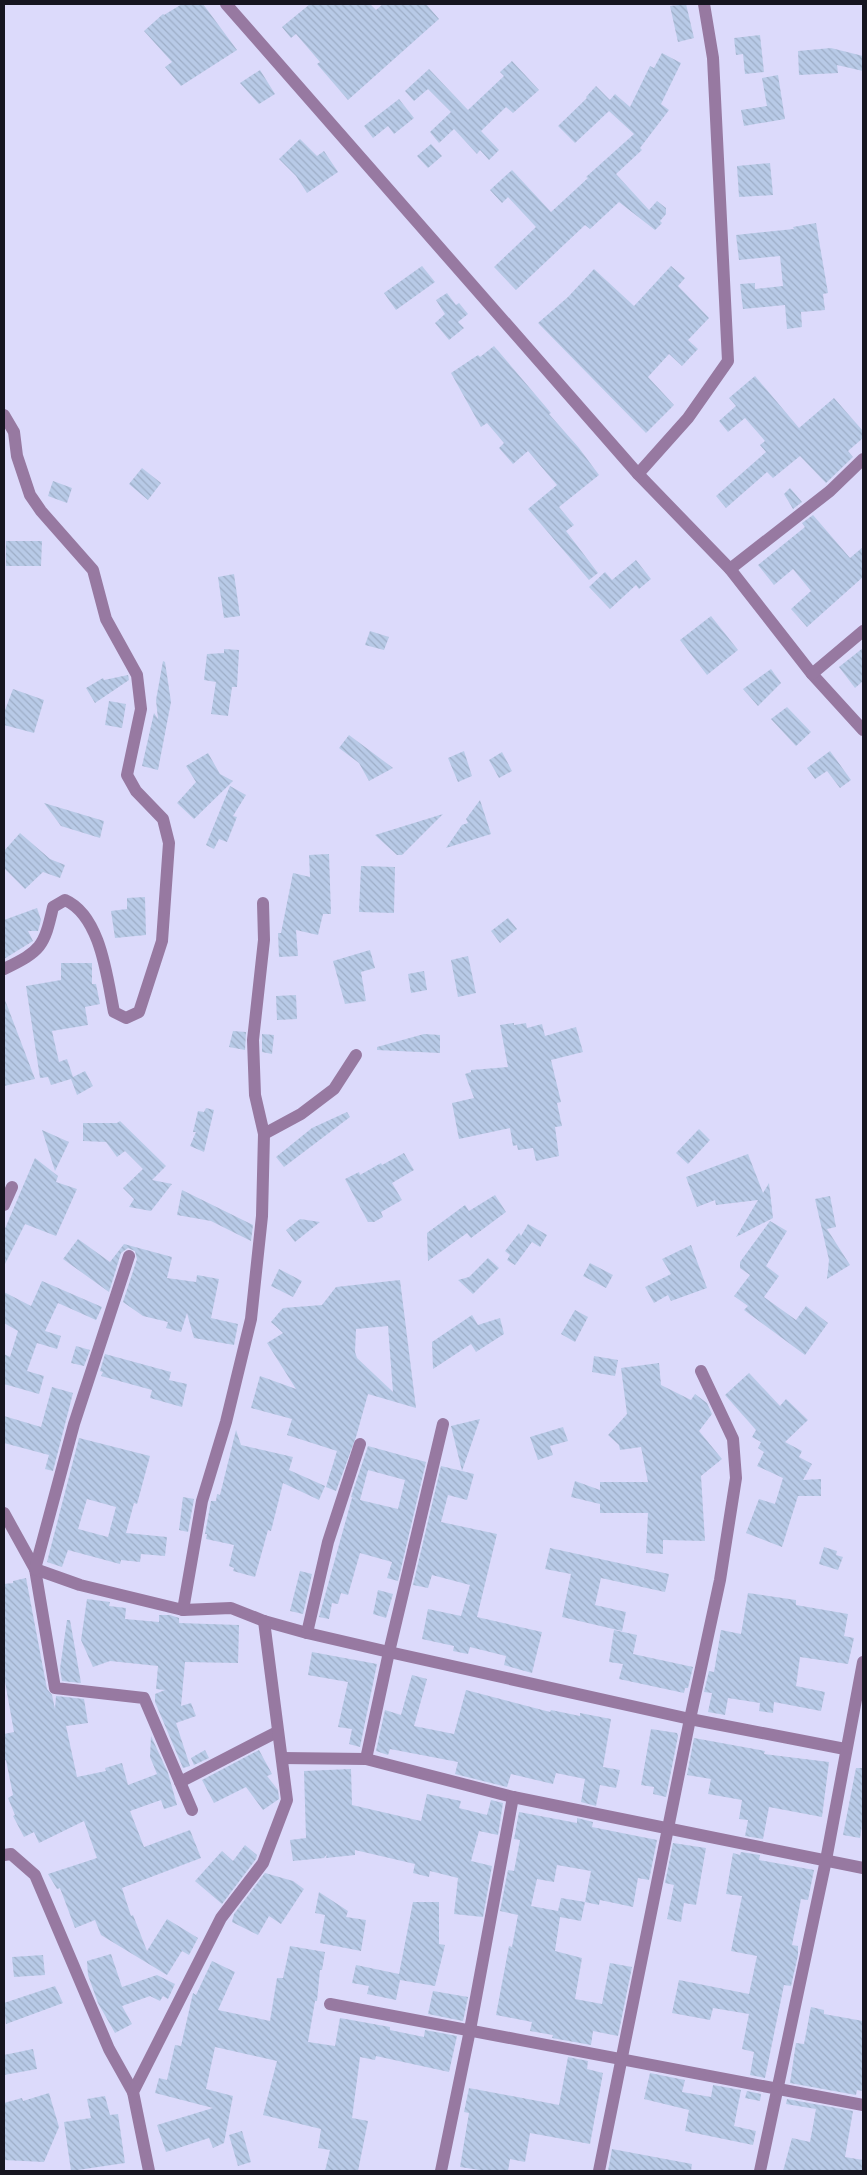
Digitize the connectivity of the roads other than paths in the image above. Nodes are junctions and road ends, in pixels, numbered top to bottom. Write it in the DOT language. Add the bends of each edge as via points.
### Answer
graph roads {
  1 [pos="226,4"];
  2 [pos="704,4"];
  3 [pos="4,415"];
  4 [pos="863,459"];
  5 [pos="638,474"];
  6 [pos="730,569"];
  7 [pos="863,631"];
  8 [pos="812,674"];
  9 [pos="863,730"];
  10 [pos="263,903"];
  11 [pos="4,969"];
  12 [pos="356,1055"];
  13 [pos="264,1134"];
  14 [pos="12,1188"];
  15 [pos="4,1205"];
  16 [pos="129,1256"];
  17 [pos="701,1371"];
  18 [pos="443,1424"];
  19 [pos="360,1444"];
  20 [pos="4,1513"];
  21 [pos="35,1570"];
  22 [pos="183,1610"];
  23 [pos="264,1621"];
  24 [pos="307,1633"];
  25 [pos="389,1652"];
  26 [pos="863,1662"];
  27 [pos="690,1719"];
  28 [pos="277,1732"];
  29 [pos="845,1749"];
  30 [pos="282,1758"];
  31 [pos="366,1759"];
  32 [pos="180,1782"];
  33 [pos="513,1797"];
  34 [pos="192,1810"];
  35 [pos="669,1829"];
  36 [pos="4,1855"];
  37 [pos="826,1860"];
  38 [pos="863,1868"];
  39 [pos="330,2004"];
  40 [pos="470,2030"];
  41 [pos="621,2060"];
  42 [pos="779,2088"];
  43 [pos="133,2092"];
  44 [pos="863,2105"];
  45 [pos="149,2171"];
  46 [pos="441,2171"];
  47 [pos="598,2171"];
  48 [pos="760,2171"];
  1 -- 5 [label="street"];
  2 -- 5 [label="street" via="713,58 728,361 688,418"];
  3 -- 11 [label="street" via="14,432 17,456 30,495 41,512 93,570 106,619 138,675 141,709 127,775 136,791 163,819 169,843 162,941 139,1012 126,1018 114,1012 105,966 90,924 75,905 65,900 52,907 46,938 32,955"];
  4 -- 6 [label="street" via="830,491"];
  5 -- 6 [label="street"];
  6 -- 8 [label="street"];
  7 -- 8 [label="street"];
  8 -- 9 [label="street"];
  10 -- 13 [label="street" via="264,940 253,1040 255,1095"];
  12 -- 13 [label="street" via="334,1089 301,1114"];
  13 -- 22 [label="street" via="262,1216 251,1319 226,1422 202,1501"];
  14 -- 15 [label="street"];
  16 -- 21 [label="street" via="74,1424"];
  17 -- 27 [label="street" via="732,1439 736,1478 720,1580"];
  18 -- 25 [label="street"];
  19 -- 24 [label="street" via="328,1542"];
  20 -- 21 [label="street"];
  21 -- 22 [label="street" via="80,1585"];
  21 -- 32 [label="street" via="55,1688 144,1698"];
  22 -- 23 [label="street" via="232,1608"];
  23 -- 24 [label="street"];
  23 -- 28 [label="street"];
  24 -- 25 [label="street"];
  25 -- 27 [label="street"];
  25 -- 31 [label="street"];
  26 -- 29 [label="street"];
  27 -- 29 [label="street"];
  27 -- 35 [label="street"];
  28 -- 30 [label="street"];
  28 -- 32 [label="street"];
  29 -- 37 [label="street"];
  30 -- 31 [label="street"];
  30 -- 43 [label="street" via="287,1800 263,1863 221,1918"];
  31 -- 33 [label="street"];
  32 -- 34 [label="street"];
  33 -- 35 [label="street"];
  33 -- 40 [label="street"];
  35 -- 37 [label="street"];
  35 -- 41 [label="street"];
  36 -- 43 [label="street" via="11,1854 34,1875 109,2049"];
  37 -- 38 [label="street"];
  37 -- 42 [label="street"];
  39 -- 40 [label="street"];
  40 -- 41 [label="street"];
  40 -- 46 [label="street"];
  41 -- 42 [label="street"];
  41 -- 47 [label="street"];
  42 -- 44 [label="street"];
  42 -- 48 [label="street"];
  43 -- 45 [label="street"];
}
